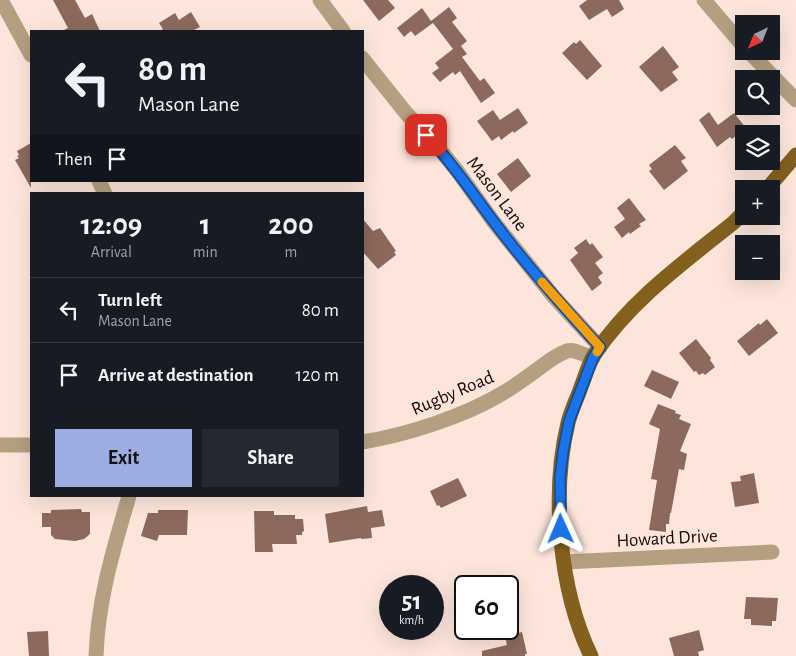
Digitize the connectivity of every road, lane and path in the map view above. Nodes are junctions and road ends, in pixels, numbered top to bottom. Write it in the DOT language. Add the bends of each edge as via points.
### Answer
graph roads {
  1 [pos="1,0"];
  2 [pos="320,0"];
  3 [pos="704,0"];
  4 [pos="342,30"];
  5 [pos="735,36"];
  6 [pos="30,53"];
  7 [pos="757,60"];
  8 [pos="364,61"];
  9 [pos="796,100"];
  10 [pos="796,155"];
  11 [pos="775,180"];
  12 [pos="735,221"];
  13 [pos="596,352"];
  14 [pos="364,442"];
  15 [pos="0,445"];
  16 [pos="30,445"];
  17 [pos="129,497"];
  18 [pos="772,552"];
  19 [pos="564,562"];
  20 [pos="96,656"];
  21 [pos="591,656"];
  1 -- 6 [label="street"];
  2 -- 4 [label="street"];
  3 -- 5 [label="street"];
  7 -- 9 [label="street"];
  8 -- 13 [label="street, Mason Lane" via="406,114 437,146 554,297 583,329"];
  10 -- 11 [label="main road"];
  12 -- 13 [label="main road" via="634,305"];
  13 -- 14 [label="street, Rugby Road" via="570,350 552,357 503,393 474,408 416,429"];
  13 -- 19 [label="main road" via="569,421 563,452 560,477"];
  15 -- 16 [label="street"];
  17 -- 20 [label="street" via="106,575 99,611"];
  18 -- 19 [label="street, Howard Drive"];
  19 -- 21 [label="main road" via="576,616"];
}
